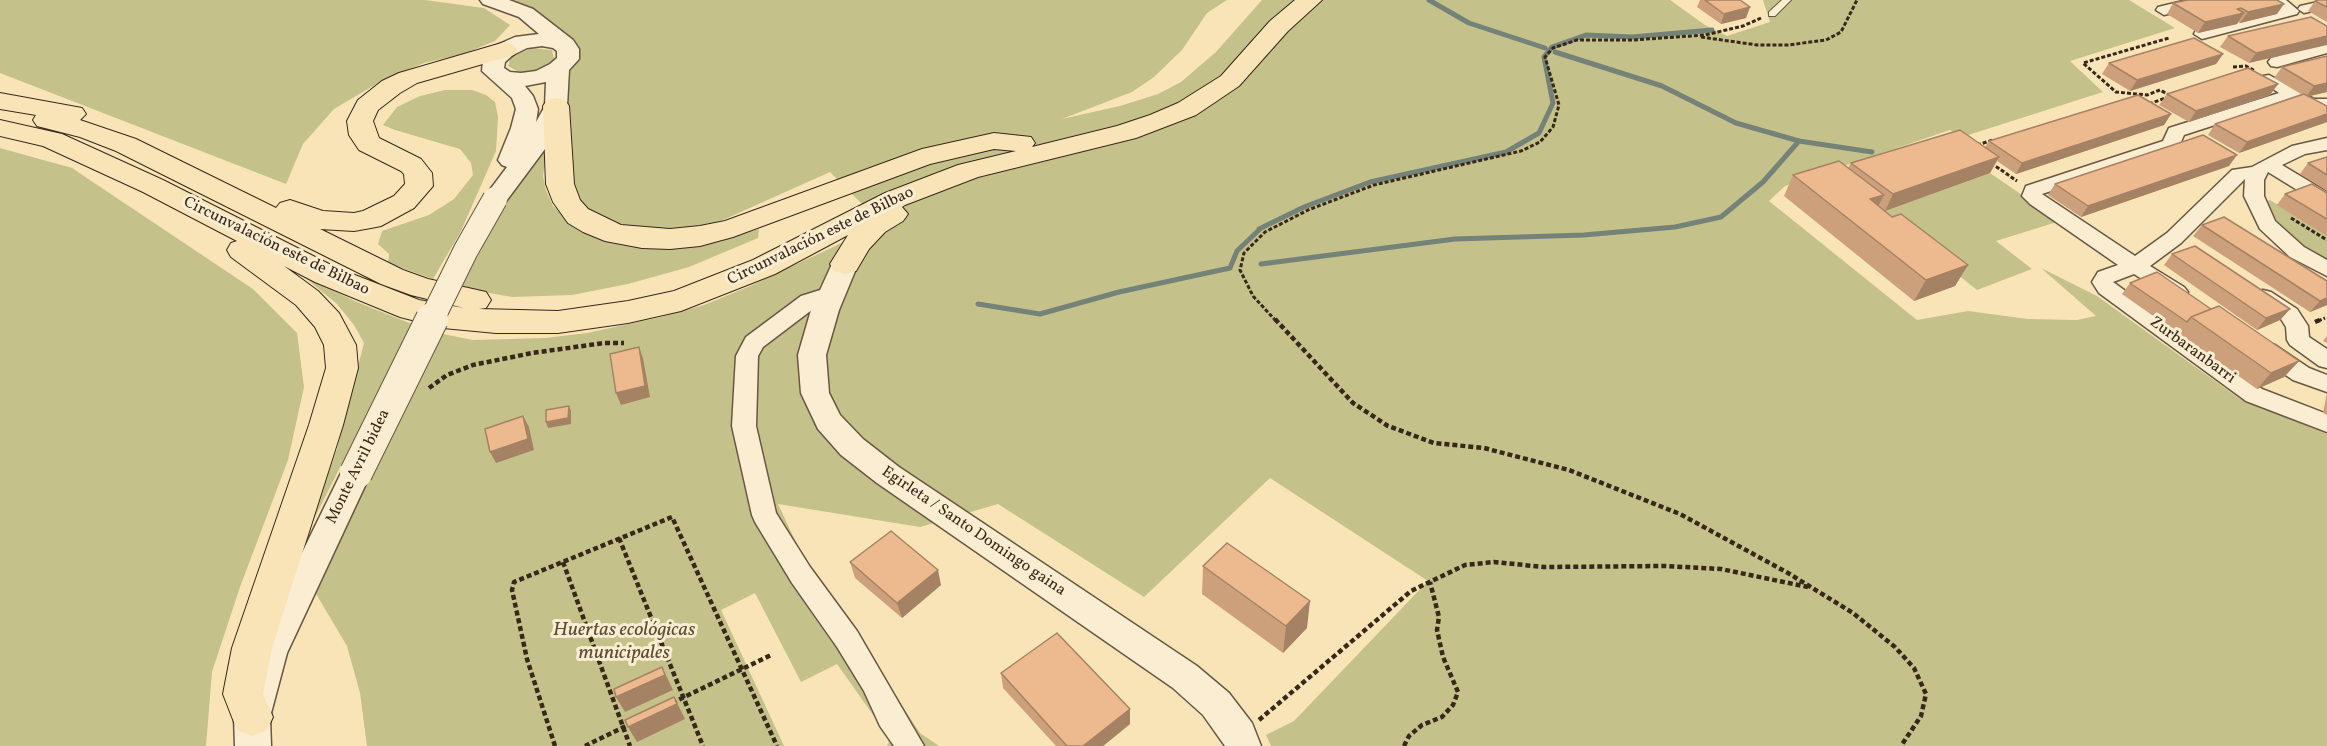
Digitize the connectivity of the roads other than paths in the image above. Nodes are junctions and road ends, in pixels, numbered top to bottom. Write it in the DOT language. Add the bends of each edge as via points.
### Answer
graph roads {
  1 [pos="490,0"];
  2 [pos="1285,0"];
  3 [pos="1310,0"];
  4 [pos="1787,0"];
  5 [pos="2210,0"];
  6 [pos="2275,0"];
  7 [pos="2327,4"];
  8 [pos="512,8"];
  9 [pos="2304,9"];
  10 [pos="2164,10"];
  11 [pos="1772,14"];
  12 [pos="2202,34"];
  13 [pos="565,45"];
  14 [pos="510,48"];
  15 [pos="2327,48"];
  16 [pos="2327,60"];
  17 [pos="2277,62"];
  18 [pos="558,69"];
  19 [pos="504,78"];
  20 [pos="2280,98"];
  21 [pos="0,101"];
  22 [pos="2327,104"];
  23 [pos="556,106"];
  24 [pos="0,113"];
  25 [pos="0,128"];
  26 [pos="2150,138"];
  27 [pos="2327,144"];
  28 [pos="1015,151"];
  29 [pos="2263,168"];
  30 [pos="160,176"];
  31 [pos="214,176"];
  32 [pos="2032,191"];
  33 [pos="495,199"];
  34 [pos="2327,200"];
  35 [pos="2174,238"];
  36 [pos="2192,250"];
  37 [pos="845,264"];
  38 [pos="2136,266"];
  39 [pos="2327,269"];
  40 [pos="2250,288"];
  41 [pos="833,293"];
  42 [pos="2193,303"];
  43 [pos="774,325"];
  44 [pos="2252,342"];
  45 [pos="2327,360"];
  46 [pos="2327,384"];
  47 [pos="2327,423"];
  48 [pos="253,732"];
  49 [pos="1251,733"];
  50 [pos="910,746"];
  1 -- 8 [label="street"];
  2 -- 28 [label="main road, Circunvalación este de Bilbao" via="1216,69 1182,94 1136,115"];
  3 -- 28 [label="main road, Circunvalación este de Bilbao" via="1279,26 1230,81 1187,109 1126,132"];
  4 -- 11 [label="lane"];
  5 -- 10 [label="street"];
  6 -- 12 [label="street" via="2291,10"];
  7 -- 9 [label="street"];
  8 -- 13 [label="street" via="536,19"];
  8 -- 14 [label="street" via="521,21"];
  13 -- 14 [label="street" via="542,40"];
  13 -- 18 [label="street, Monte Avril bidea" via="570,54"];
  14 -- 19 [label="street" via="498,55 492,66"];
  14 -- 31 [label="main road" via="408,78 367,106 360,121 369,144 411,165 420,180 413,193 391,210 354,222 320,220"];
  15 -- 17 [label="street"];
  16 -- 22 [label="street" via="2264,76 2310,104"];
  18 -- 19 [label="street" via="531,79"];
  18 -- 23 [label="street, Monte Avril bidea"];
  19 -- 33 [label="street, Monte Avril bidea" via="526,102 526,119"];
  20 -- 32 [label="street" via="2176,132 2172,145"];
  21 -- 31 [label="main road" via="83,117"];
  23 -- 28 [label="main road" via="560,184 567,202 578,216 593,225 615,234 642,238 700,236 733,228 922,157 994,141"];
  23 -- 33 [label="street, Monte Avril bidea" via="533,149"];
  24 -- 30 [label="main road, Circunvalación este de Bilbao" via="53,121 126,145"];
  25 -- 30 [label="main road, Circunvalación este de Bilbao" via="52,140"];
  26 -- 32 [label="street" via="2025,180"];
  27 -- 29 [label="street, Zurbaranbarri" via="2299,150"];
  28 -- 30 [label="main road, Circunvalación este de Bilbao" via="894,199 764,267 681,300 628,312 533,323 443,317 411,309 326,275"];
  28 -- 37 [label="main road" via="875,225"];
  29 -- 34 [label="street"];
  29 -- 35 [label="street, Zurbaranbarri" via="2239,174"];
  29 -- 39 [label="street" via="2254,180 2254,196 2267,224 2297,252"];
  30 -- 31 [label="main road"];
  30 -- 48 [label="main road" via="307,298 328,321 340,345 342,368 326,424 252,648 243,694"];
  32 -- 38 [label="street" via="2037,200"];
  33 -- 48 [label="street, Monte Avril bidea, bridge" via="466,250 270,653"];
  35 -- 36 [label="street"];
  35 -- 38 [label="street, Zurbaranbarri"];
  37 -- 41 [label="street, Egirleta / Santo Domingo gaina"];
  37 -- 43 [label="street"];
  38 -- 42 [label="street"];
  38 -- 47 [label="street, Zurbaranbarri" via="2102,279 2104,285 2254,395"];
  40 -- 45 [label="street" via="2289,314 2297,326 2298,340"];
  41 -- 43 [label="street" via="809,301"];
  41 -- 49 [label="street, Egirleta / Santo Domingo gaina" via="812,355 815,393 828,421 852,447 1185,677 1216,704 1239,735"];
  43 -- 50 [label="street" via="754,342 747,356 745,376 744,426 764,515 847,639"];
  44 -- 46 [label="street" via="2301,374"];
}
